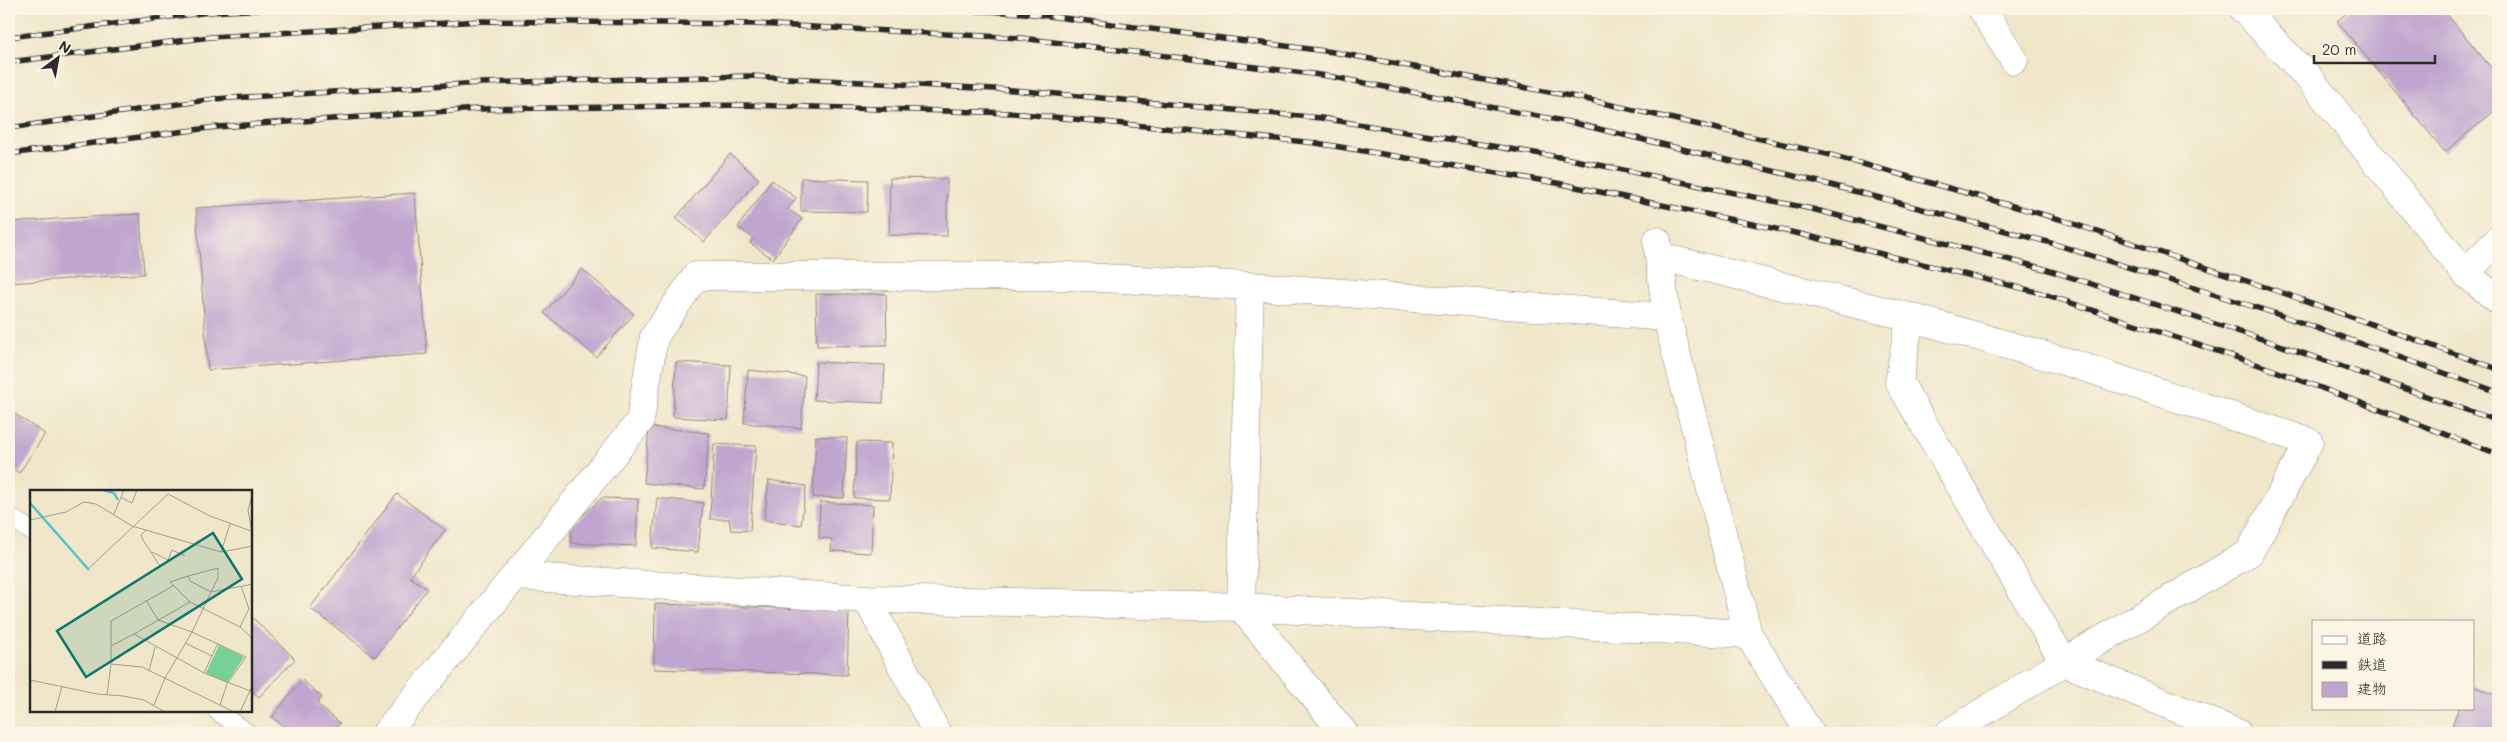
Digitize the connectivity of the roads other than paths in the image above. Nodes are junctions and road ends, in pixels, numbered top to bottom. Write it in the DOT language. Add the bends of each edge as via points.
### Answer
graph roads {
  1 [pos="1982,9"];
  2 [pos="2243,9"];
  3 [pos="2014,60"];
  4 [pos="2498,240"];
  5 [pos="2465,273"];
  6 [pos="1250,286"];
  7 [pos="2498,300"];
  8 [pos="1667,317"];
  9 [pos="1910,317"];
  10 [pos="9,516"];
  11 [pos="30,530"];
  12 [pos="515,576"];
  13 [pos="867,599"];
  14 [pos="1241,606"];
  15 [pos="1748,634"];
  16 [pos="2064,662"];
  17 [pos="218,712"];
  18 [pos="248,733"];
  19 [pos="386,733"];
  20 [pos="936,733"];
  21 [pos="1344,733"];
  22 [pos="1810,733"];
  23 [pos="1949,733"];
  24 [pos="2237,733"];
  1 -- 3 [label="street"];
  2 -- 5 [label="street" via="2308,78"];
  4 -- 5 [label="street"];
  5 -- 7 [label="street"];
  6 -- 8 [label="street"];
  6 -- 12 [label="street" via="1066,276 696,276 654,337 640,421"];
  6 -- 14 [label="street"];
  8 -- 9 [label="street" via="1659,248"];
  8 -- 15 [label="street"];
  9 -- 16 [label="street" via="1899,382"];
  9 -- 16 [label="street" via="2077,365 2309,442 2248,553"];
  10 -- 11 [label="lane"];
  12 -- 13 [label="street"];
  12 -- 19 [label="street"];
  13 -- 14 [label="street"];
  13 -- 20 [label="street"];
  14 -- 15 [label="street"];
  14 -- 21 [label="street"];
  15 -- 22 [label="street"];
  16 -- 23 [label="street"];
  16 -- 24 [label="street"];
  17 -- 18 [label="lane"];
}
